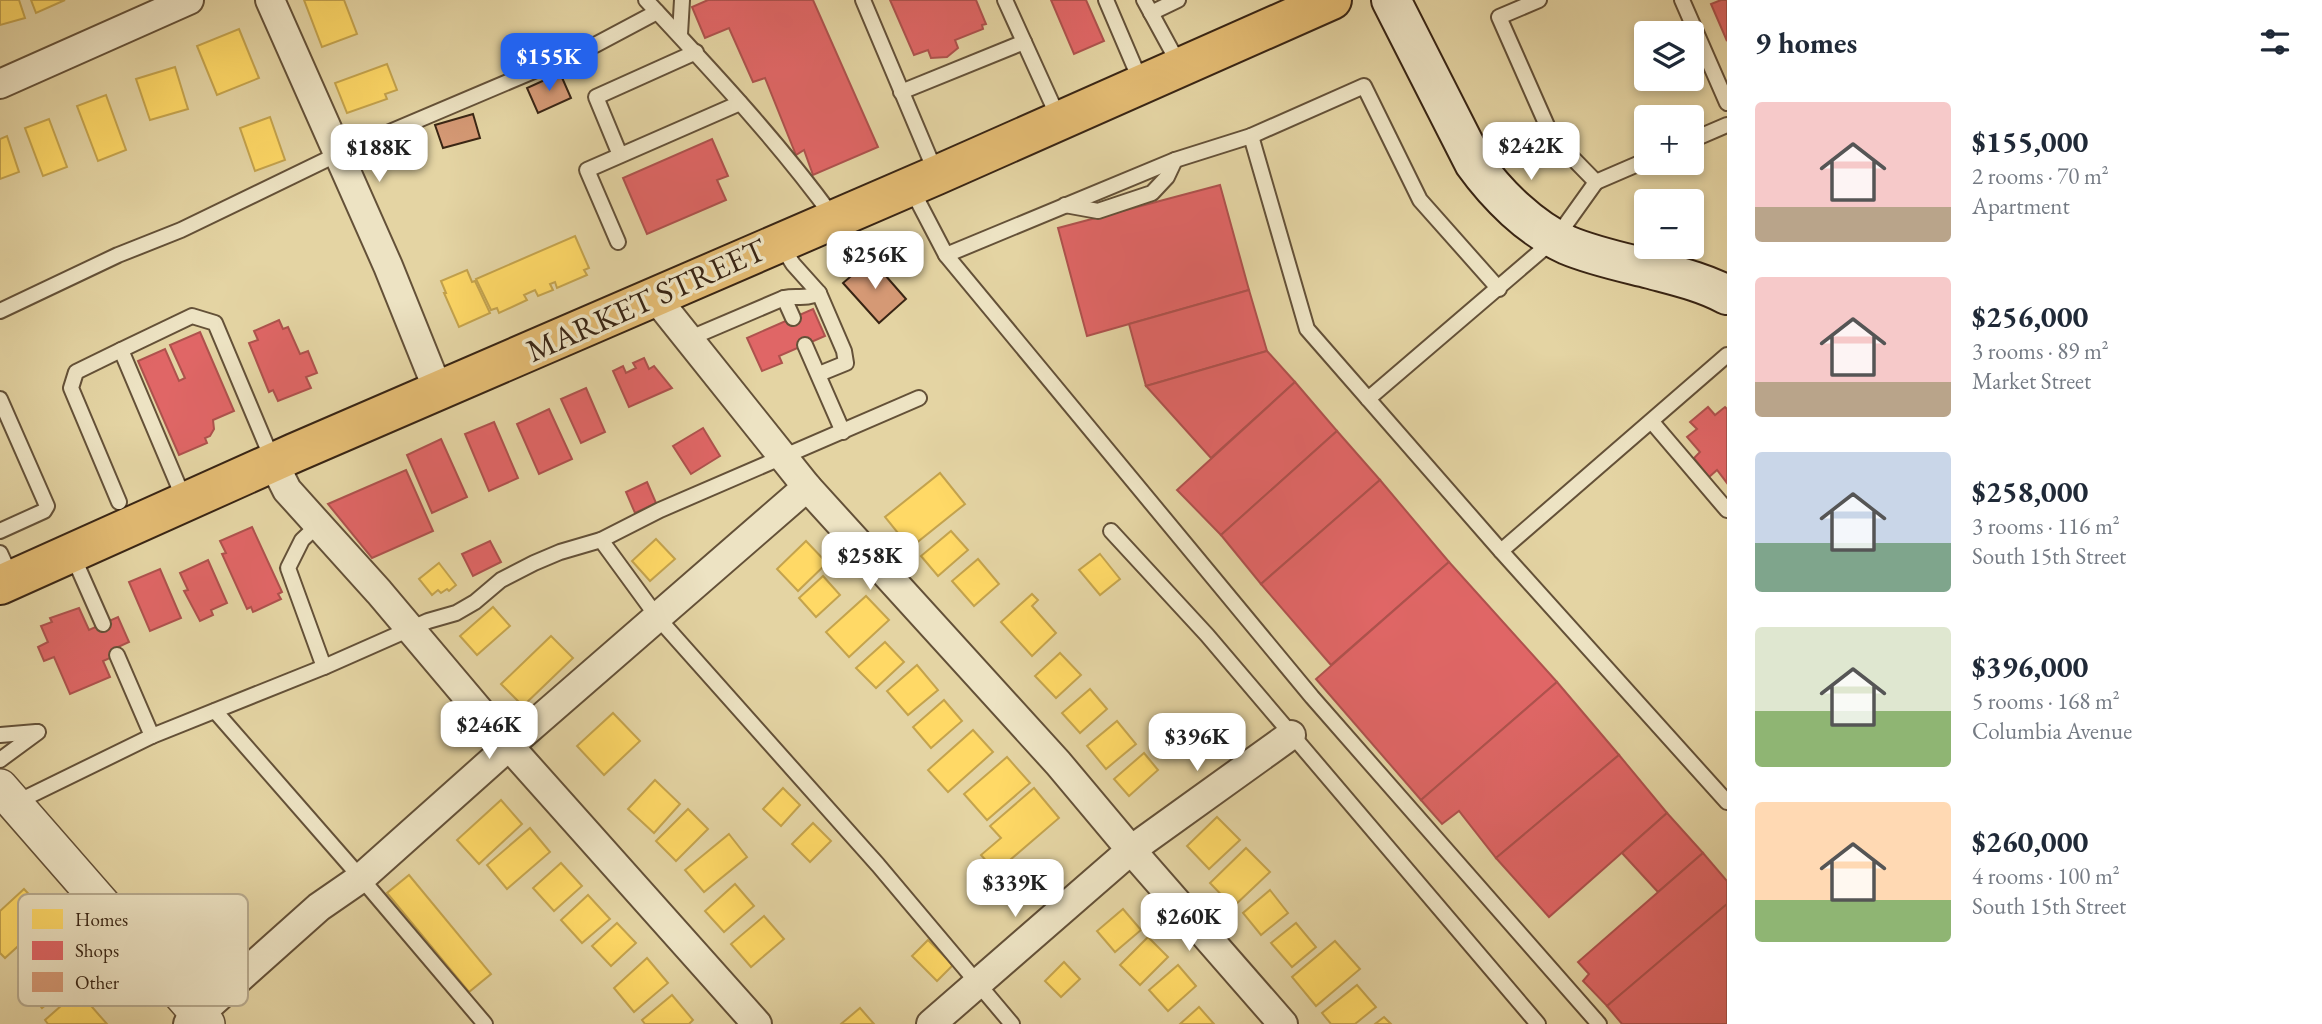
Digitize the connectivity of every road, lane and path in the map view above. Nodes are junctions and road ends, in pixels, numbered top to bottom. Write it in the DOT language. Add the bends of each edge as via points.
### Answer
graph roads {
  1 [pos="189,0"];
  2 [pos="270,0"];
  3 [pos="682,0"];
  4 [pos="863,0"];
  5 [pos="1005,0"];
  6 [pos="1106,0"];
  7 [pos="1178,0"];
  8 [pos="1332,0"];
  9 [pos="1391,0"];
  10 [pos="1539,0"];
  11 [pos="1682,0"];
  12 [pos="652,5"];
  13 [pos="1147,6"];
  14 [pos="680,34"];
  15 [pos="1024,42"];
  16 [pos="696,52"];
  17 [pos="1180,67"];
  18 [pos="0,84"];
  19 [pos="1142,84"];
  20 [pos="901,92"];
  21 [pos="740,103"];
  22 [pos="1727,103"];
  23 [pos="1059,121"];
  24 [pos="1727,125"];
  25 [pos="1704,135"];
  26 [pos="1251,136"];
  27 [pos="338,153"];
  28 [pos="620,155"];
  29 [pos="1175,160"];
  30 [pos="1634,166"];
  31 [pos="924,181"];
  32 [pos="1595,182"];
  33 [pos="1063,205"];
  34 [pos="834,218"];
  35 [pos="1556,238"];
  36 [pos="618,242"];
  37 [pos="779,242"];
  38 [pos="946,255"];
  39 [pos="1499,289"];
  40 [pos="819,293"];
  41 [pos="1727,295"];
  42 [pos="656,296"];
  43 [pos="784,298"];
  44 [pos="0,312"];
  45 [pos="793,318"];
  46 [pos="688,339"];
  47 [pos="805,345"];
  48 [pos="121,350"];
  49 [pos="1721,360"];
  50 [pos="819,374"];
  51 [pos="1727,378"];
  52 [pos="438,390"];
  53 [pos="0,398"];
  54 [pos="919,398"];
  55 [pos="1368,399"];
  56 [pos="1651,422"];
  57 [pos="843,432"];
  58 [pos="785,458"];
  59 [pos="273,462"];
  60 [pos="807,487"];
  61 [pos="184,501"];
  62 [pos="119,502"];
  63 [pos="1727,510"];
  64 [pos="318,525"];
  65 [pos="0,531"];
  66 [pos="1111,531"];
  67 [pos="601,540"];
  68 [pos="1501,551"];
  69 [pos="72,552"];
  70 [pos="4,573"];
  71 [pos="658,618"];
  72 [pos="103,624"];
  73 [pos="411,628"];
  74 [pos="117,655"];
  75 [pos="324,667"];
  76 [pos="215,711"];
  77 [pos="0,735"];
  78 [pos="1291,735"];
  79 [pos="152,736"];
  80 [pos="509,746"];
  81 [pos="0,760"];
  82 [pos="7,795"];
  83 [pos="1727,802"];
  84 [pos="1131,850"];
  85 [pos="362,878"];
  86 [pos="91,894"];
  87 [pos="248,974"];
  88 [pos="978,984"];
  89 [pos="185,1006"];
  90 [pos="214,1006"];
  91 [pos="198,1021"];
  92 [pos="485,1024"];
  93 [pos="757,1024"];
  94 [pos="931,1024"];
  95 [pos="1012,1024"];
  96 [pos="1283,1024"];
  97 [pos="1538,1024"];
  98 [pos="1599,1024"];
  1 -- 18 [label="street"];
  2 -- 27 [label="street"];
  3 -- 14 [label="lane"];
  4 -- 20 [label="lane"];
  5 -- 15 [label="lane"];
  6 -- 19 [label="lane"];
  7 -- 13 [label="lane"];
  8 -- 17 [label="main road, MARKET STREET"];
  9 -- 35 [label="main road" via="1474,163 1513,206"];
  10 -- 32 [label="lane" via="1499,17 1552,137"];
  11 -- 22 [label="lane"];
  12 -- 14 [label="lane"];
  12 -- 27 [label="lane" via="595,45"];
  13 -- 17 [label="lane"];
  14 -- 16 [label="lane"];
  15 -- 20 [label="lane"];
  15 -- 23 [label="lane"];
  16 -- 21 [label="lane"];
  16 -- 28 [label="lane" via="596,97"];
  17 -- 19 [label="main road, MARKET STREET"];
  19 -- 23 [label="main road, MARKET STREET"];
  20 -- 31 [label="lane"];
  21 -- 28 [label="lane"];
  21 -- 34 [label="lane"];
  23 -- 31 [label="main road, MARKET STREET"];
  24 -- 25 [label="lane"];
  26 -- 29 [label="lane"];
  26 -- 39 [label="lane" via="1364,86 1420,200"];
  26 -- 55 [label="lane" via="1307,329"];
  27 -- 44 [label="lane"];
  27 -- 52 [label="street"];
  28 -- 36 [label="lane" via="587,170"];
  29 -- 33 [label="lane"];
  29 -- 33 [label="lane" via="1153,193 1098,211"];
  30 -- 32 [label="lane"];
  31 -- 34 [label="main road, MARKET STREET"];
  31 -- 38 [label="lane"];
  32 -- 35 [label="lane"];
  33 -- 38 [label="lane"];
  34 -- 37 [label="main road, MARKET STREET"];
  35 -- 39 [label="lane"];
  35 -- 41 [label="main road"];
  37 -- 40 [label="lane"];
  37 -- 42 [label="main road, MARKET STREET"];
  38 -- 98 [label="lane" via="1312,697"];
  39 -- 55 [label="lane"];
  40 -- 43 [label="lane" via="803,299"];
  40 -- 50 [label="lane" via="846,357 846,363"];
  42 -- 46 [label="street"];
  42 -- 52 [label="main road, MARKET STREET"];
  43 -- 45 [label="lane"];
  43 -- 46 [label="lane"];
  46 -- 58 [label="street"];
  47 -- 50 [label="lane"];
  48 -- 59 [label="lane" via="192,316 215,323"];
  48 -- 61 [label="lane"];
  48 -- 62 [label="lane" via="76,372 71,388"];
  49 -- 51 [label="lane"];
  49 -- 56 [label="lane"];
  50 -- 57 [label="lane"];
  52 -- 59 [label="main road, MARKET STREET"];
  53 -- 65 [label="lane" via="47,506"];
  54 -- 57 [label="lane"];
  55 -- 68 [label="lane"];
  56 -- 63 [label="lane"];
  56 -- 68 [label="lane"];
  57 -- 58 [label="lane"];
  58 -- 60 [label="street"];
  58 -- 67 [label="lane"];
  59 -- 61 [label="main road, MARKET STREET"];
  59 -- 64 [label="street" via="287,490"];
  60 -- 71 [label="street"];
  60 -- 84 [label="street"];
  61 -- 69 [label="main road, MARKET STREET"];
  64 -- 73 [label="street"];
  64 -- 75 [label="lane" via="302,540 288,568"];
  66 -- 78 [label="lane"];
  67 -- 71 [label="lane"];
  67 -- 73 [label="lane" via="534,563 501,580 475,602"];
  68 -- 83 [label="lane"];
  69 -- 70 [label="main road, MARKET STREET"];
  69 -- 72 [label="lane"];
  71 -- 80 [label="street"];
  71 -- 88 [label="lane"];
  73 -- 75 [label="lane"];
  73 -- 80 [label="street"];
  74 -- 79 [label="lane"];
  75 -- 76 [label="lane"];
  76 -- 79 [label="lane"];
  76 -- 85 [label="lane"];
  77 -- 81 [label="lane" via="38,732"];
  78 -- 84 [label="street"];
  78 -- 97 [label="lane"];
  79 -- 82 [label="lane"];
  80 -- 85 [label="street"];
  80 -- 93 [label="street"];
  82 -- 86 [label="street"];
  84 -- 88 [label="street"];
  84 -- 96 [label="street"];
  85 -- 87 [label="street" via="319,907"];
  85 -- 92 [label="lane"];
  88 -- 94 [label="street"];
  88 -- 95 [label="lane"];
  89 -- 91 [label="street"];
  90 -- 91 [label="street"];
}
